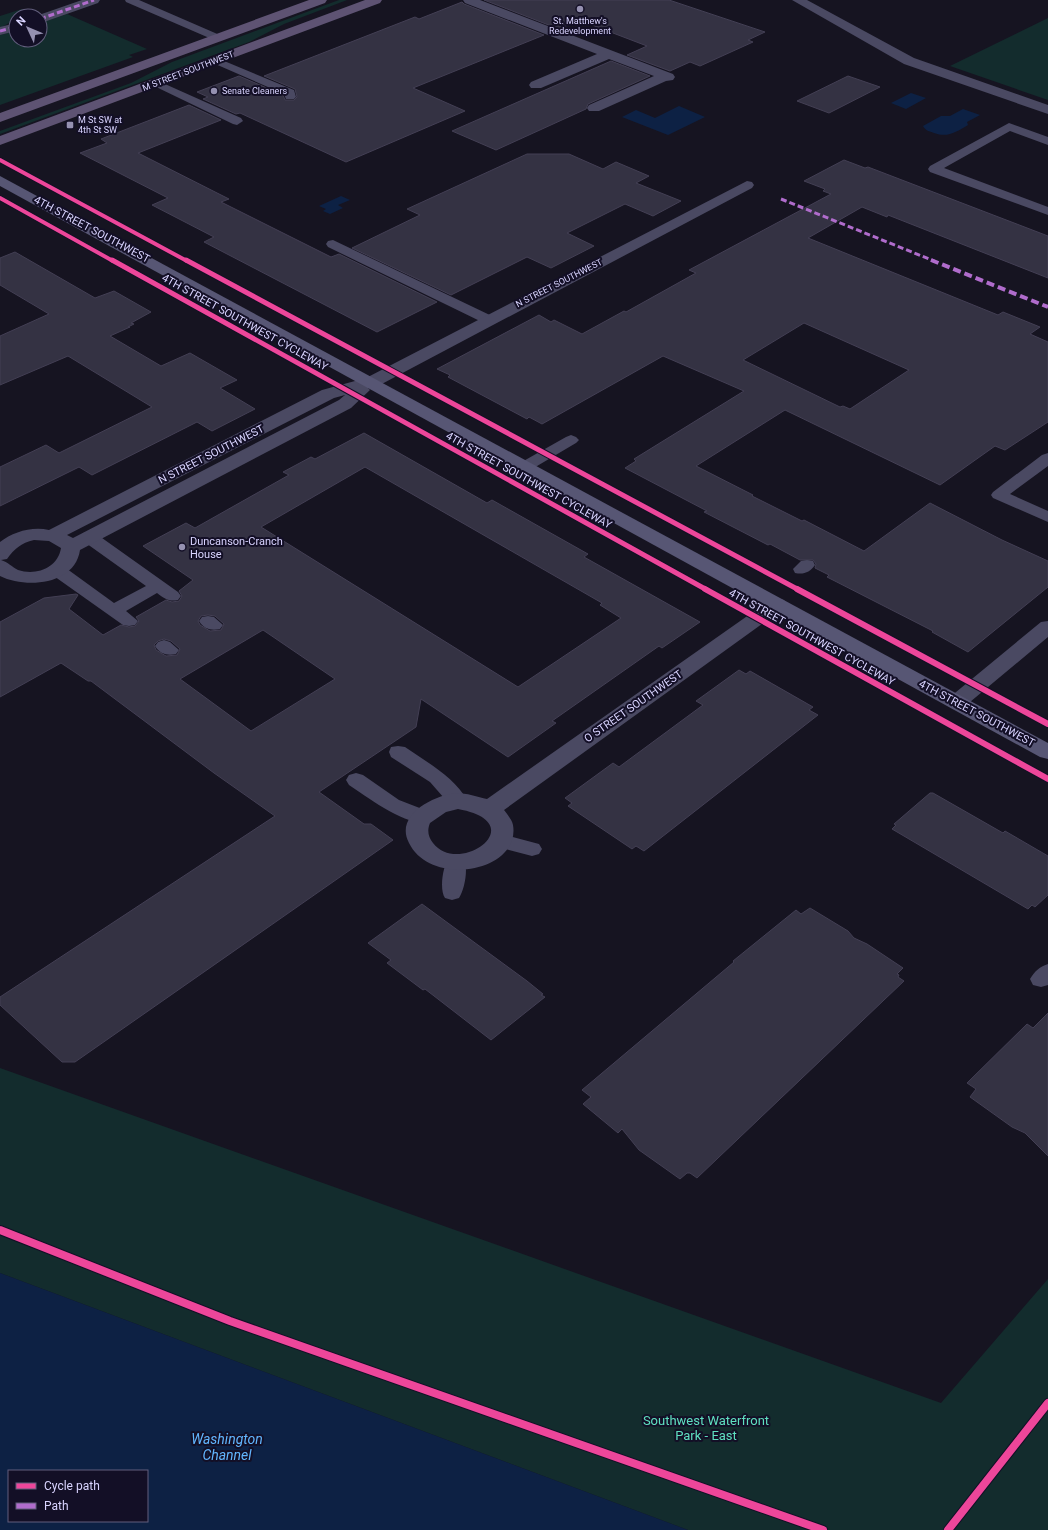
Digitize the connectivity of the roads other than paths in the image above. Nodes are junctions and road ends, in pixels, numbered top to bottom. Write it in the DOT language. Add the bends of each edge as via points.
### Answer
graph roads {
  1 [pos="94,0"];
  2 [pos="130,0"];
  3 [pos="321,0"];
  4 [pos="376,0"];
  5 [pos="469,0"];
  6 [pos="798,0"];
  7 [pos="48,16"];
  8 [pos="218,38"];
  9 [pos="608,54"];
  10 [pos="216,61"];
  11 [pos="156,83"];
  12 [pos="536,85"];
  13 [pos="290,97"];
  14 [pos="594,108"];
  15 [pos="1048,110"];
  16 [pos="0,118"];
  17 [pos="237,118"];
  18 [pos="0,141"];
  19 [pos="1048,141"];
  20 [pos="0,180"];
  21 [pos="747,185"];
  22 [pos="1048,211"];
  23 [pos="333,244"];
  24 [pos="489,320"];
  25 [pos="372,382"];
  26 [pos="571,440"];
  27 [pos="1048,458"];
  28 [pos="526,466"];
  29 [pos="1048,517"];
  30 [pos="53,535"];
  31 [pos="89,537"];
  32 [pos="71,547"];
  33 [pos="0,554"];
  34 [pos="0,566"];
  35 [pos="58,570"];
  36 [pos="158,586"];
  37 [pos="172,596"];
  38 [pos="777,604"];
  39 [pos="114,610"];
  40 [pos="129,621"];
  41 [pos="1048,627"];
  42 [pos="958,702"];
  43 [pos="398,752"];
  44 [pos="1048,752"];
  45 [pos="356,780"];
  46 [pos="458,801"];
  47 [pos="489,808"];
  48 [pos="423,817"];
  49 [pos="501,840"];
  50 [pos="532,849"];
  51 [pos="456,862"];
  52 [pos="452,893"];
  1 -- 7 [label="street"];
  2 -- 8 [label="lane"];
  3 -- 8 [label="main road, M STREET SOUTHWEST"];
  4 -- 10 [label="main road, M STREET SOUTHWEST"];
  5 -- 9 [label="street"];
  6 -- 15 [label="street" via="909,61"];
  8 -- 16 [label="main road, M STREET SOUTHWEST"];
  9 -- 12 [label="street"];
  9 -- 14 [label="street" via="666,76"];
  10 -- 11 [label="main road, M STREET SOUTHWEST"];
  10 -- 13 [label="lane" via="290,92"];
  11 -- 17 [label="lane"];
  11 -- 18 [label="main road, M STREET SOUTHWEST"];
  19 -- 22 [label="lane" via="1009,127 934,169"];
  20 -- 25 [label="street, 4TH STREET SOUTHWEST"];
  21 -- 24 [label="street, N STREET SOUTHWEST"];
  23 -- 24 [label="lane"];
  24 -- 25 [label="street, N STREET SOUTHWEST"];
  25 -- 28 [label="street, 4TH STREET SOUTHWEST"];
  25 -- 30 [label="street, N STREET SOUTHWEST" via="328,394"];
  25 -- 31 [label="street, N STREET SOUTHWEST" via="345,404"];
  26 -- 28 [label="lane"];
  27 -- 29 [label="lane" via="998,495"];
  28 -- 38 [label="street, 4TH STREET SOUTHWEST"];
  30 -- 32 [label="street" via="62,538"];
  30 -- 33 [label="street, N STREET SOUTHWEST" via="30,535 18,539"];
  31 -- 32 [label="street, N STREET SOUTHWEST"];
  31 -- 36 [label="lane"];
  32 -- 35 [label="street" via="71,558"];
  34 -- 35 [label="street" via="11,575 22,577 46,575"];
  35 -- 39 [label="lane"];
  36 -- 37 [label="lane"];
  36 -- 39 [label="lane"];
  38 -- 42 [label="street, 4TH STREET SOUTHWEST"];
  38 -- 47 [label="street, O STREET SOUTHWEST"];
  39 -- 40 [label="lane"];
  41 -- 42 [label="street"];
  42 -- 44 [label="street, 4TH STREET SOUTHWEST"];
  43 -- 46 [label="lane" via="437,777"];
  45 -- 48 [label="lane" via="392,805"];
  46 -- 47 [label="street"];
  46 -- 48 [label="street" via="444,803"];
  47 -- 49 [label="street" via="502,823"];
  48 -- 51 [label="street" via="418,826 417,836 421,846 442,860"];
  49 -- 50 [label="lane"];
  49 -- 51 [label="street" via="494,850 484,857"];
  51 -- 52 [label="lane"];
}
